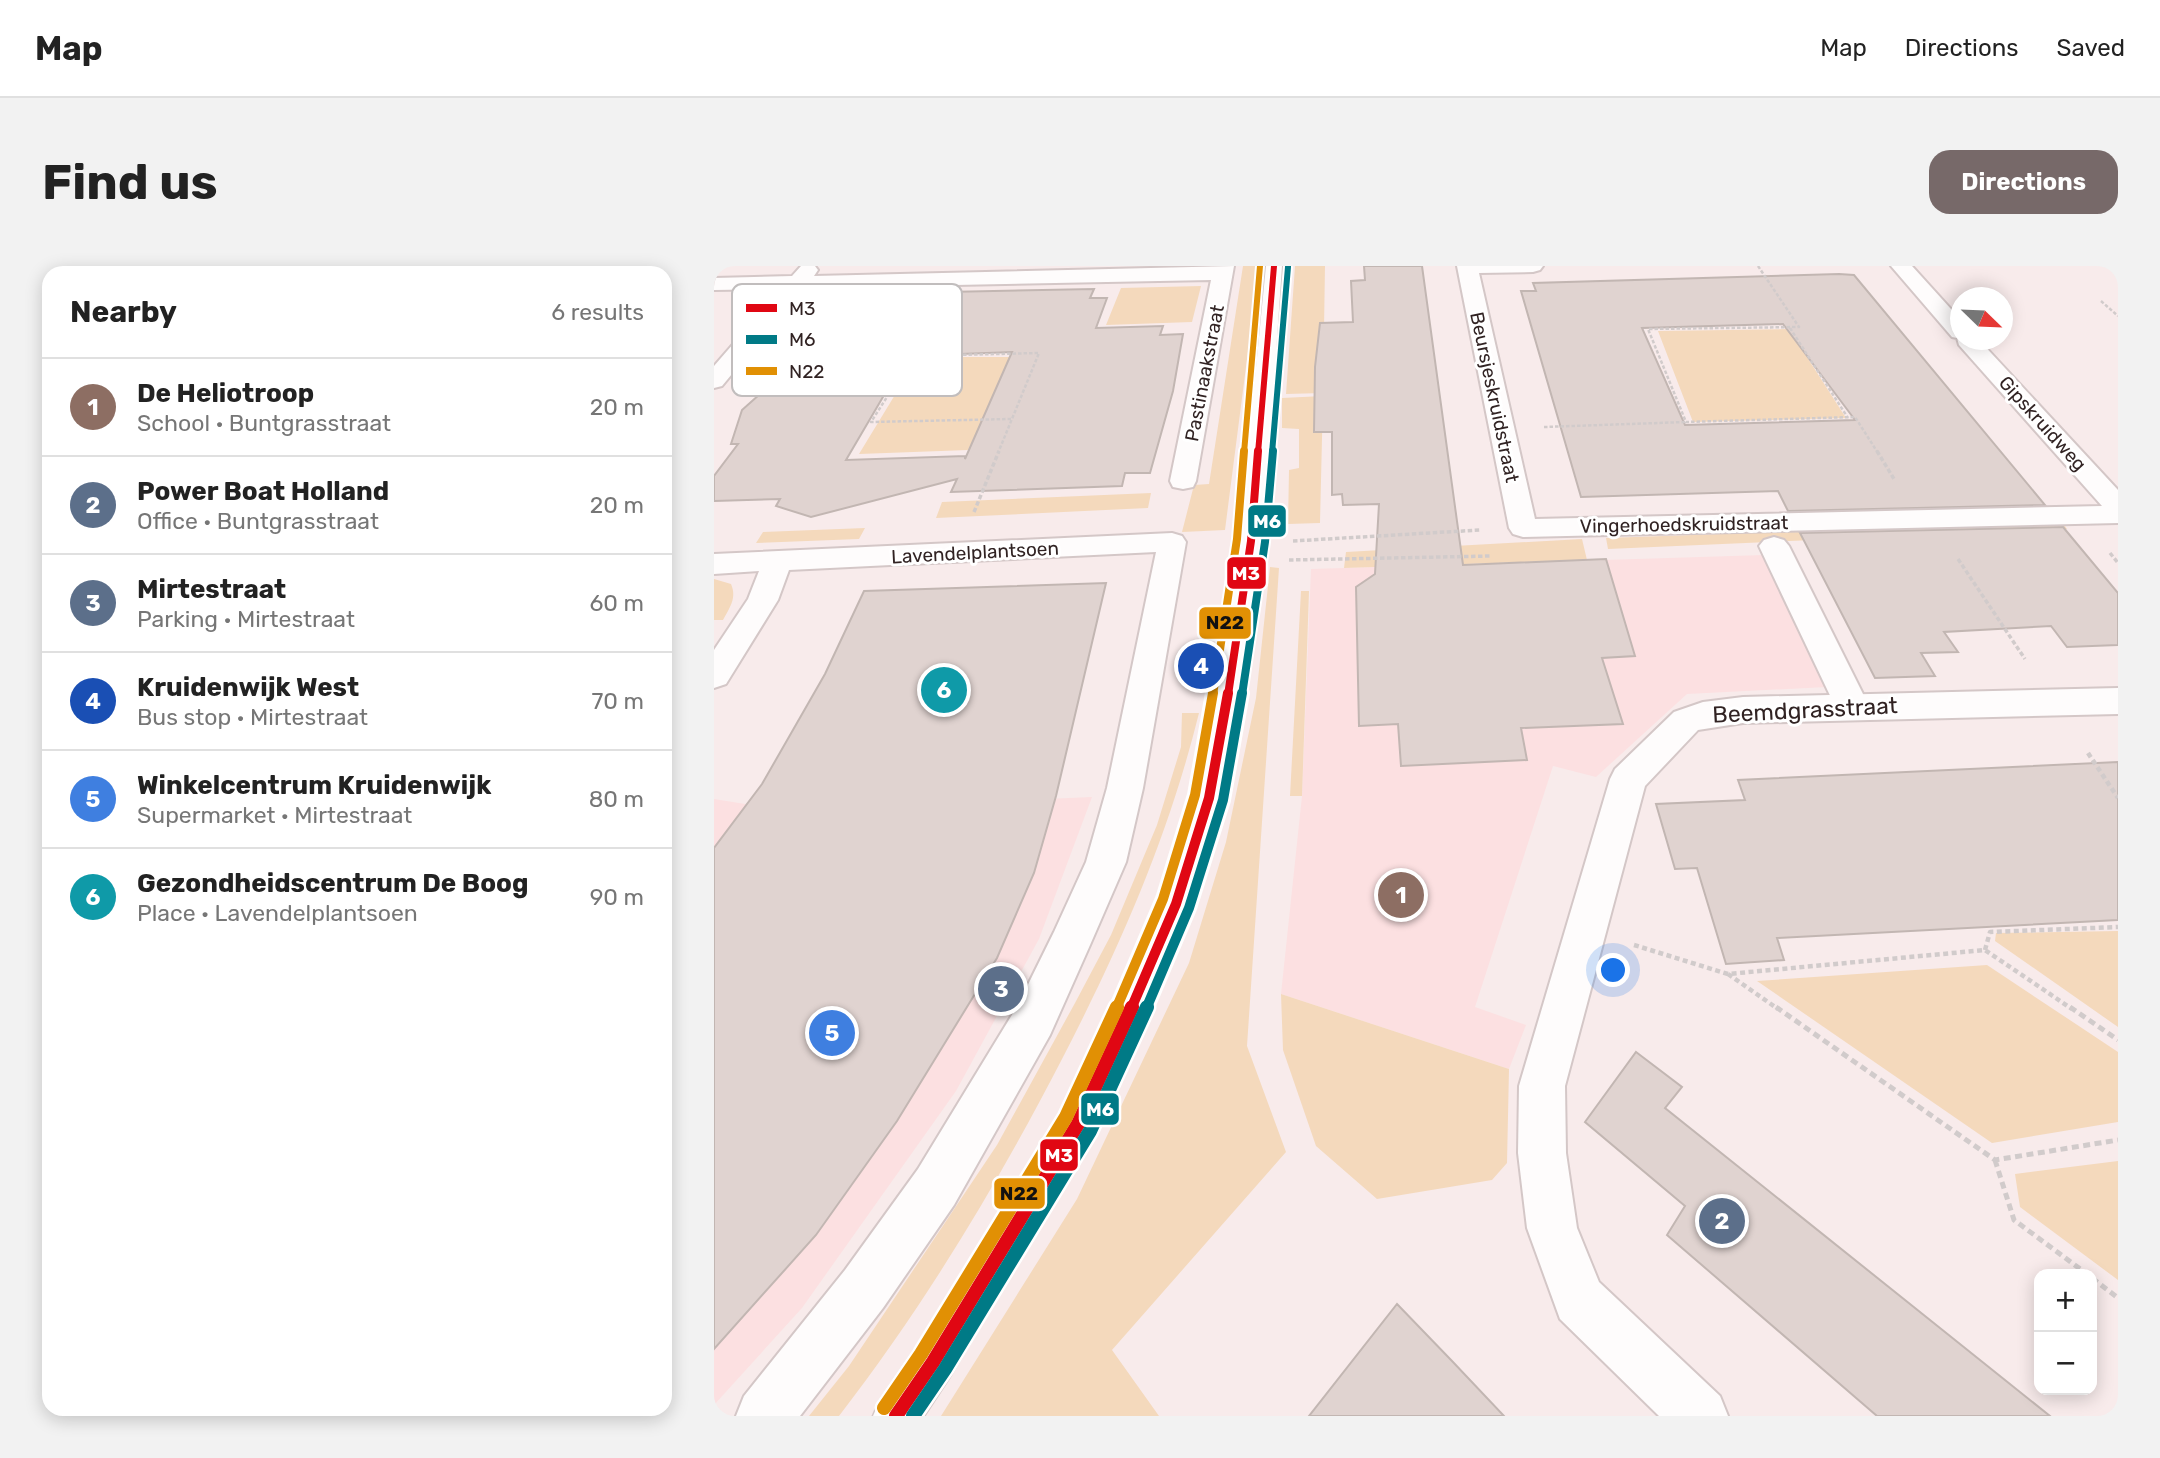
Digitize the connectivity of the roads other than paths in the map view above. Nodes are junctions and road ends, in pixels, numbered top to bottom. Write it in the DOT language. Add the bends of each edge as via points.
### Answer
graph roads {
  1 [pos="1274,266"];
  2 [pos="1533,266"];
  3 [pos="1901,266"];
  4 [pos="1467,267"];
  5 [pos="1223,270"];
  6 [pos="804,274"];
  7 [pos="714,284"];
  8 [pos="1950,320"];
  9 [pos="1976,350"];
  10 [pos="1183,481"];
  11 [pos="2118,507"];
  12 [pos="2118,514"];
  13 [pos="1522,528"];
  14 [pos="1774,547"];
  15 [pos="778,561"];
  16 [pos="714,564"];
  17 [pos="714,676"];
  18 [pos="1847,695"];
  19 [pos="2118,701"];
  20 [pos="764,1416"];
  21 [pos="896,1416"];
  22 [pos="1700,1416"];
  1 -- 21 [label="lane" via="1250,551 1209,799 1176,904 1078,1124"];
  2 -- 4 [label="street"];
  3 -- 8 [label="street"];
  4 -- 13 [label="street, Beursjeskruidstraat"];
  5 -- 6 [label="street"];
  5 -- 10 [label="street, Pastinaakstraat"];
  6 -- 7 [label="street"];
  9 -- 11 [label="street, Gipskruidweg"];
  12 -- 13 [label="street, Vingerhoedskruidstraat"];
  14 -- 18 [label="street, Beemdgrasstraat"];
  15 -- 16 [label="street, Lavendelplantsoen"];
  15 -- 17 [label="street" via="763,600"];
  15 -- 20 [label="street, Lavendelplantsoen" via="1172,542 1106,862 1034,1020 936,1187 864,1289"];
  18 -- 19 [label="street, Beemdgrasstraat"];
  18 -- 22 [label="street, Beemdgrasstraat" via="1686,721 1628,779 1542,1086 1542,1153 1552,1228 1578,1300"];
}
